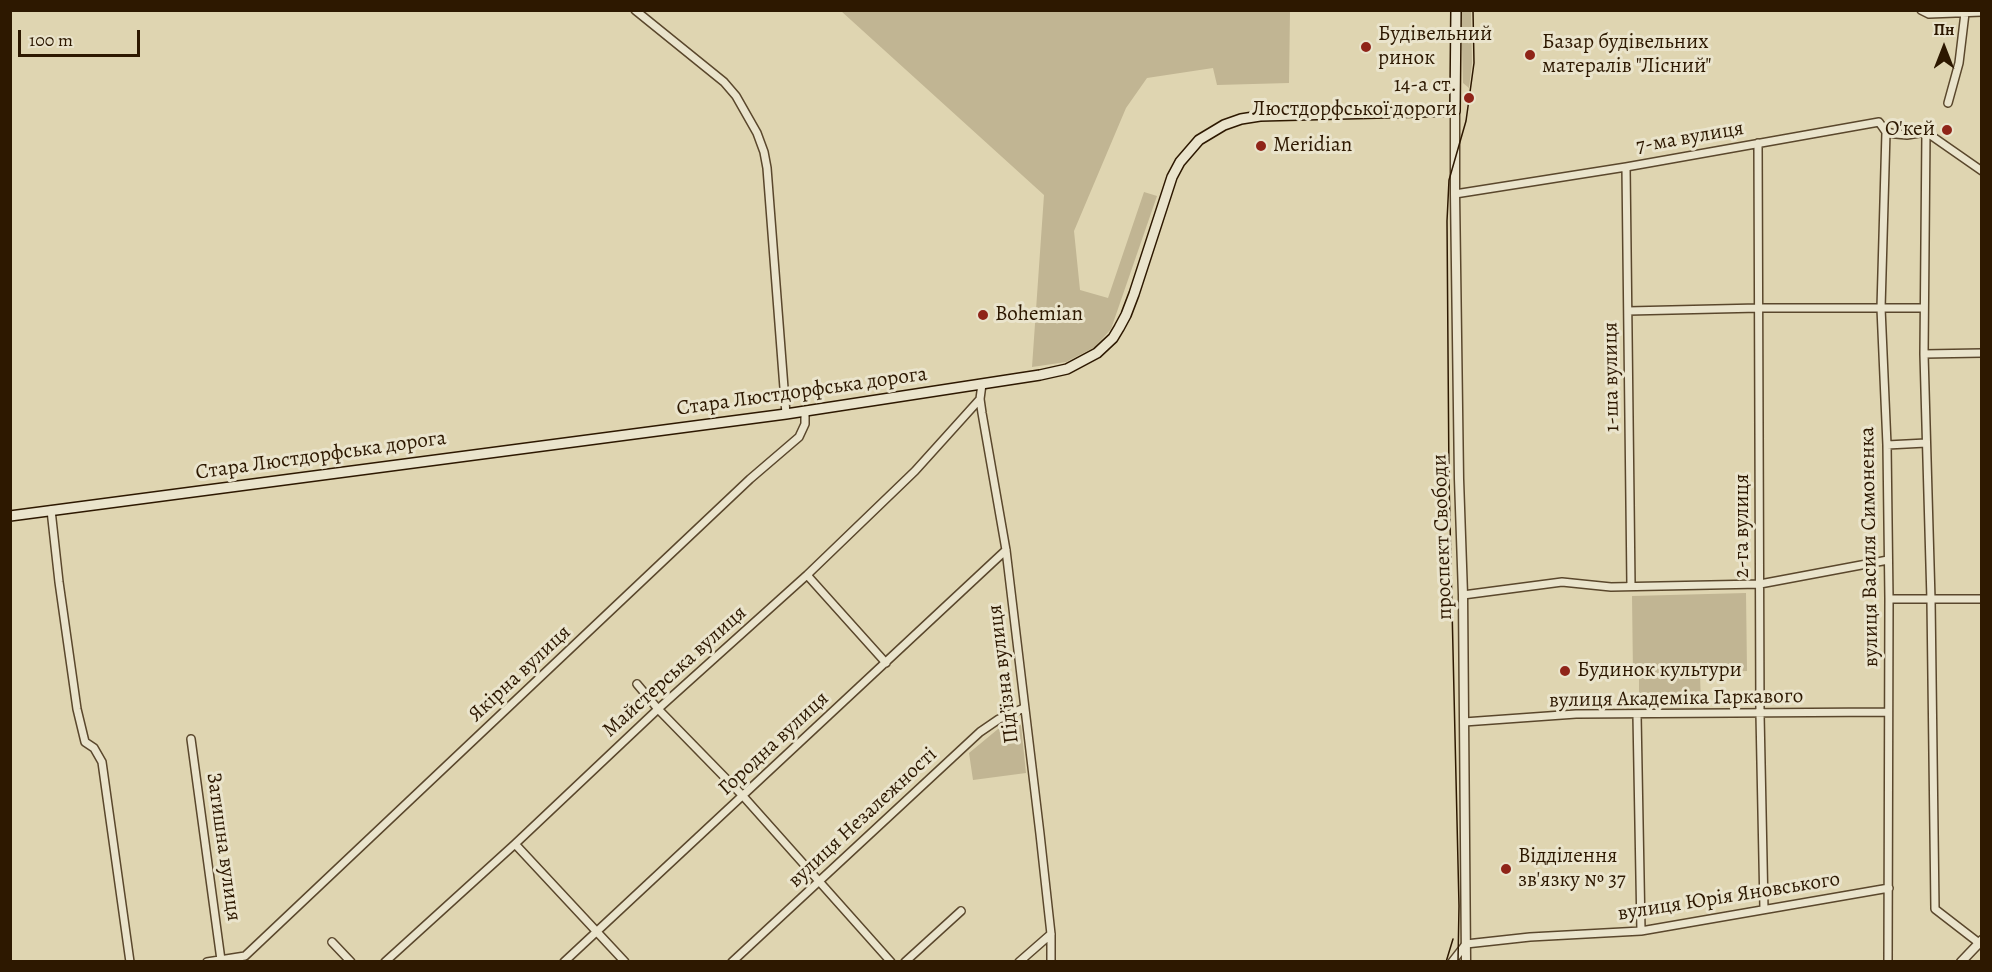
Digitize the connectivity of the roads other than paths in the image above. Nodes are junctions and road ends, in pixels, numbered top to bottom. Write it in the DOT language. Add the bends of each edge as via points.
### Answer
graph roads {
  1 [pos="635,10"];
  2 [pos="1455,10"];
  3 [pos="1921,10"];
  4 [pos="1982,12"];
  5 [pos="1965,13"];
  6 [pos="1948,104"];
  7 [pos="1455,111"];
  8 [pos="1886,132"];
  9 [pos="1926,132"];
  10 [pos="1758,143"];
  11 [pos="1626,167"];
  12 [pos="1982,171"];
  13 [pos="1455,194"];
  14 [pos="1759,308"];
  15 [pos="1881,308"];
  16 [pos="1924,308"];
  17 [pos="1628,310"];
  18 [pos="1924,354"];
  19 [pos="1982,354"];
  20 [pos="982,384"];
  21 [pos="980,399"];
  22 [pos="805,411"];
  23 [pos="786,414"];
  24 [pos="1926,443"];
  25 [pos="1887,446"];
  26 [pos="51,510"];
  27 [pos="10,516"];
  28 [pos="1005,550"];
  29 [pos="1888,560"];
  30 [pos="807,575"];
  31 [pos="1760,584"];
  32 [pos="1631,586"];
  33 [pos="1463,595"];
  34 [pos="1889,599"];
  35 [pos="1982,599"];
  36 [pos="1931,600"];
  37 [pos="886,663"];
  38 [pos="637,684"];
  39 [pos="1024,708"];
  40 [pos="658,709"];
  41 [pos="1888,712"];
  42 [pos="1760,714"];
  43 [pos="1637,715"];
  44 [pos="1464,722"];
  45 [pos="191,739"];
  46 [pos="743,796"];
  47 [pos="515,844"];
  48 [pos="820,881"];
  49 [pos="1889,888"];
  50 [pos="1764,909"];
  51 [pos="961,911"];
  52 [pos="597,930"];
  53 [pos="1641,931"];
  54 [pos="1051,934"];
  55 [pos="332,942"];
  56 [pos="1466,944"];
  57 [pos="1980,944"];
  58 [pos="221,960"];
  59 [pos="130,962"];
  60 [pos="207,962"];
  61 [pos="351,962"];
  62 [pos="385,962"];
  63 [pos="564,962"];
  64 [pos="625,962"];
  65 [pos="732,962"];
  66 [pos="891,962"];
  67 [pos="905,962"];
  68 [pos="1019,962"];
  69 [pos="1051,962"];
  70 [pos="1452,962"];
  71 [pos="1466,962"];
  72 [pos="1888,962"];
  73 [pos="1961,962"];
  1 -- 23 [label="street" via="724,82 757,132 767,168"];
  2 -- 7 [label="main road"];
  3 -- 5 [label="street" via="1929,14"];
  4 -- 5 [label="street"];
  5 -- 6 [label="street" via="1959,63"];
  7 -- 13 [label="street, проспект Свободи"];
  7 -- 20 [label="main road, Стара Люстдорфська дорога" via="1260,116 1211,131 1189,150 1172,177 1126,315 1113,338 1089,359 1067,369"];
  8 -- 9 [label="street, 7-ма вулиця"];
  8 -- 10 [label="street, 7-ма вулиця" via="1879,122"];
  8 -- 15 [label="street, вулиця Василя Симоненка"];
  9 -- 12 [label="street"];
  9 -- 16 [label="street"];
  10 -- 11 [label="street, 7-ма вулиця"];
  10 -- 14 [label="street, 2-га вулиця"];
  11 -- 13 [label="street, 7-ма вулиця"];
  11 -- 17 [label="street, 1-ша вулиця"];
  13 -- 33 [label="street, проспект Свободи"];
  14 -- 15 [label="street"];
  14 -- 17 [label="street"];
  14 -- 31 [label="street, 2-га вулиця"];
  15 -- 16 [label="street"];
  15 -- 25 [label="street, вулиця Василя Симоненка"];
  16 -- 18 [label="street"];
  17 -- 32 [label="street, 1-ша вулиця"];
  18 -- 19 [label="street"];
  18 -- 24 [label="street"];
  20 -- 21 [label="street, Підʼїзна вулиця"];
  20 -- 22 [label="main road, Стара Люстдорфська дорога"];
  21 -- 28 [label="street, Підʼїзна вулиця"];
  21 -- 30 [label="street, Майстерська вулиця" via="915,471"];
  22 -- 23 [label="main road, Стара Люстдорфська дорога"];
  22 -- 58 [label="street, Якірна вулиця" via="799,437 750,478 245,956"];
  23 -- 26 [label="main road, Стара Люстдорфська дорога"];
  24 -- 25 [label="street"];
  24 -- 36 [label="street"];
  25 -- 29 [label="street, вулиця Василя Симоненка"];
  26 -- 27 [label="main road, Стара Люстдорфська дорога"];
  26 -- 59 [label="street" via="77,709 85,742 102,762"];
  28 -- 37 [label="street, Городна вулиця"];
  28 -- 39 [label="street, Підʼїзна вулиця"];
  29 -- 31 [label="street"];
  29 -- 34 [label="street, вулиця Василя Симоненка"];
  30 -- 37 [label="street"];
  30 -- 40 [label="street, Майстерська вулиця"];
  31 -- 32 [label="street"];
  31 -- 42 [label="street, 2-га вулиця"];
  32 -- 33 [label="street" via="1562,582"];
  33 -- 44 [label="street, проспект Свободи"];
  34 -- 36 [label="street"];
  34 -- 41 [label="street, вулиця Василя Симоненка"];
  35 -- 36 [label="street"];
  36 -- 57 [label="street" via="1935,909"];
  37 -- 46 [label="street, Городна вулиця"];
  38 -- 40 [label="street"];
  39 -- 48 [label="street, вулиця Незалежності" via="980,732"];
  39 -- 54 [label="street, Підʼїзна вулиця"];
  40 -- 46 [label="street"];
  40 -- 47 [label="street, Майстерська вулиця"];
  41 -- 42 [label="street, вулиця Академіка Гаркавого"];
  41 -- 49 [label="street, вулиця Василя Симоненка"];
  42 -- 43 [label="street, вулиця Академіка Гаркавого"];
  42 -- 50 [label="street, 2-га вулиця"];
  43 -- 44 [label="street, вулиця Академіка Гаркавого" via="1576,714"];
  43 -- 53 [label="street"];
  44 -- 56 [label="street, проспект Свободи"];
  45 -- 58 [label="street, Затишна вулиця"];
  46 -- 48 [label="street"];
  46 -- 52 [label="street, Городна вулиця"];
  47 -- 52 [label="street"];
  47 -- 62 [label="street, Майстерська вулиця"];
  48 -- 65 [label="street, вулиця Незалежності"];
  48 -- 66 [label="street"];
  49 -- 50 [label="street, вулиця Юрія Яновського"];
  49 -- 72 [label="street, вулиця Василя Симоненка"];
  50 -- 53 [label="street, вулиця Юрія Яновського"];
  51 -- 67 [label="street"];
  52 -- 63 [label="street, Городна вулиця"];
  52 -- 64 [label="street"];
  53 -- 56 [label="street, вулиця Юрія Яновського" via="1530,936"];
  54 -- 68 [label="street"];
  54 -- 69 [label="street, Підʼїзна вулиця"];
  55 -- 61 [label="street"];
  56 -- 70 [label="street"];
  56 -- 71 [label="street, проспект Свободи"];
  57 -- 73 [label="street"];
  58 -- 60 [label="street"];
}
